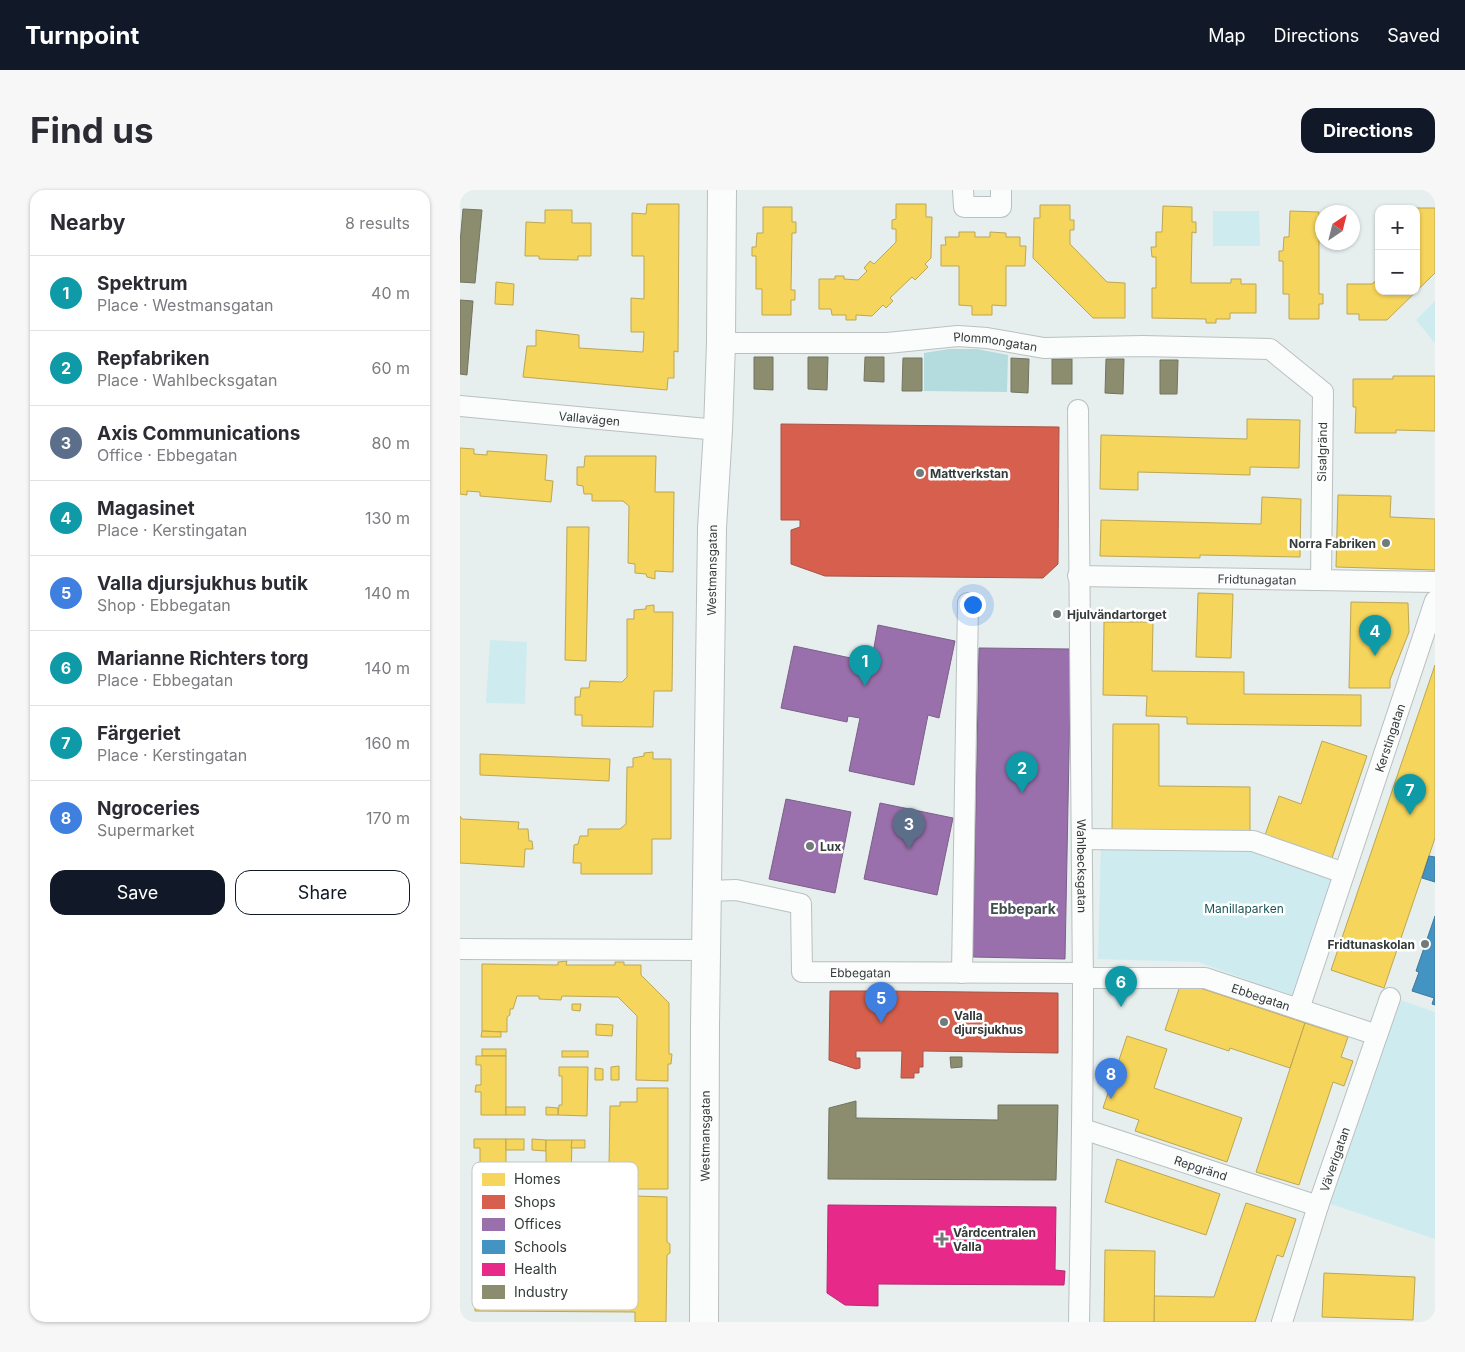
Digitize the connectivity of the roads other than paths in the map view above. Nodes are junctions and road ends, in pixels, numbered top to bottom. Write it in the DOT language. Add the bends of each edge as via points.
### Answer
graph roads {
  1 [pos="722,190"];
  2 [pos="964,190"];
  3 [pos="1001,190"];
  4 [pos="722,343"];
  5 [pos="1270,349"];
  6 [pos="460,406"];
  7 [pos="1078,410"];
  8 [pos="718,430"];
  9 [pos="1078,576"];
  10 [pos="1321,580"];
  11 [pos="1435,582"];
  12 [pos="1435,601"];
  13 [pos="968,603"];
  14 [pos="1082,839"];
  15 [pos="1344,873"];
  16 [pos="708,891"];
  17 [pos="460,949"];
  18 [pos="706,950"];
  19 [pos="962,973"];
  20 [pos="1083,976"];
  21 [pos="1390,998"];
  22 [pos="1299,1009"];
  23 [pos="1377,1035"];
  24 [pos="1083,1129"];
  25 [pos="1318,1206"];
  26 [pos="704,1322"];
  27 [pos="1079,1322"];
  28 [pos="1282,1322"];
  1 -- 4 [label="street, Westmansgatan"];
  2 -- 3 [label="street" via="964,207 1001,207"];
  4 -- 5 [label="street, Plommongatan" via="887,344 958,336 1044,348"];
  4 -- 8 [label="street, Westmansgatan"];
  5 -- 10 [label="street, Sisalgränd" via="1323,392"];
  6 -- 8 [label="street, Vallavägen"];
  7 -- 9 [label="street, Wahlbecksgatan"];
  8 -- 16 [label="street, Westmansgatan" via="712,528"];
  9 -- 10 [label="street, Fridtunagatan"];
  9 -- 14 [label="street, Wahlbecksgatan"];
  10 -- 11 [label="street, Fridtunagatan"];
  12 -- 15 [label="street, Kerstingatan"];
  13 -- 19 [label="street"];
  14 -- 15 [label="street" via="1253,841"];
  14 -- 20 [label="street, Wahlbecksgatan"];
  15 -- 22 [label="street, Kerstingatan"];
  16 -- 18 [label="street, Westmansgatan"];
  16 -- 19 [label="street, Ebbegatan" via="736,890 801,904 802,972"];
  17 -- 18 [label="street"];
  18 -- 26 [label="street, Westmansgatan"];
  19 -- 20 [label="street, Ebbegatan"];
  20 -- 22 [label="street, Ebbegatan" via="1205,978"];
  20 -- 24 [label="street, Wahlbecksgatan"];
  21 -- 23 [label="street, Väverigatan"];
  22 -- 23 [label="street, Ebbegatan"];
  23 -- 25 [label="street, Väverigatan"];
  24 -- 25 [label="street, Repgränd"];
  24 -- 27 [label="street, Wahlbecksgatan"];
  25 -- 28 [label="street, Väverigatan"];
}
